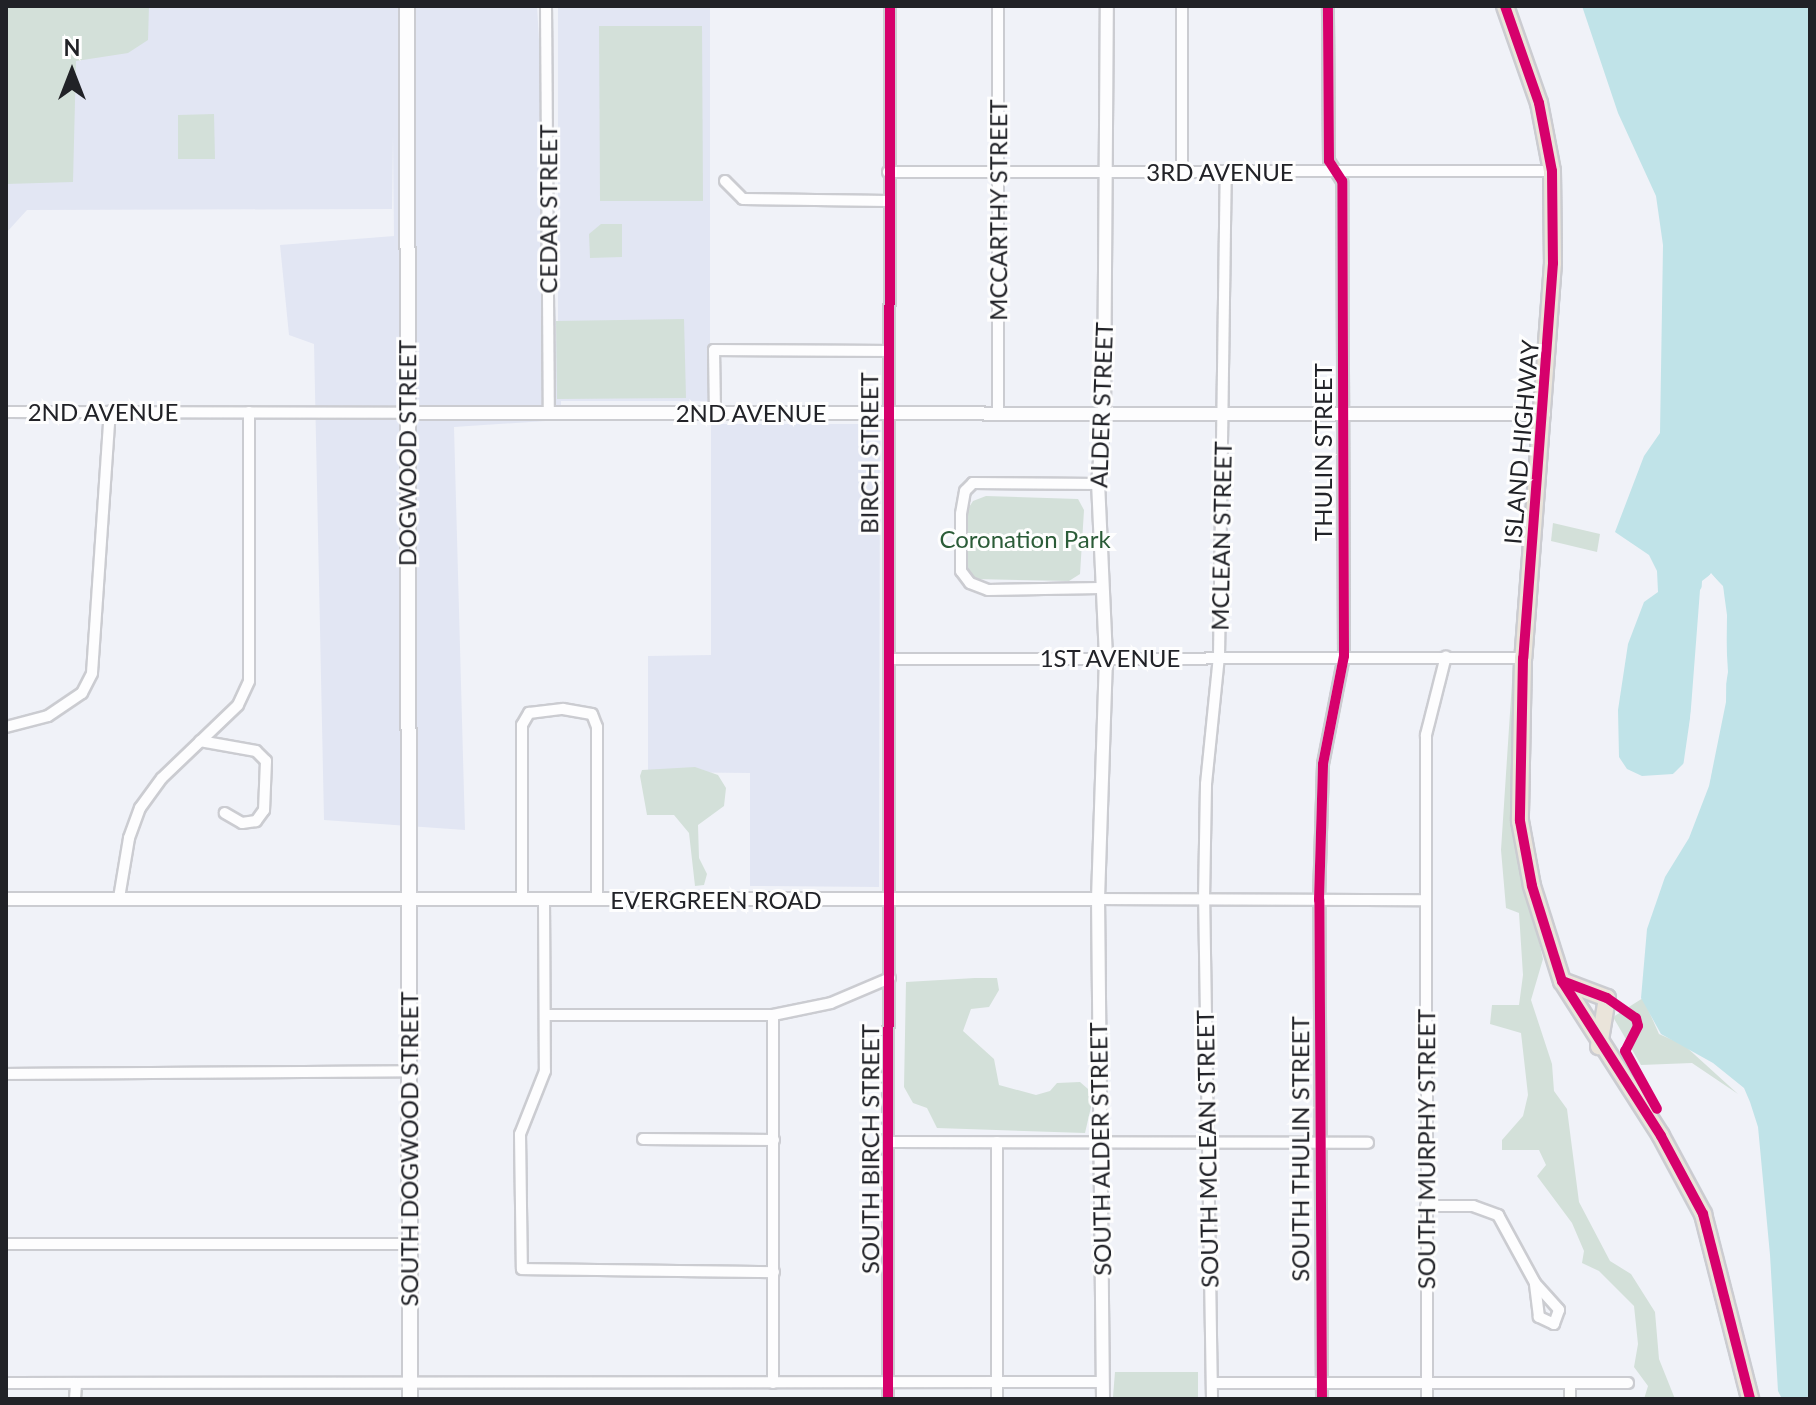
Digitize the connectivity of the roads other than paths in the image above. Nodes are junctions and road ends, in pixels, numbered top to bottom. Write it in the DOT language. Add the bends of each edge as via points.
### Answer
graph roads {
  1 [pos="407,6"];
  2 [pos="546,6"];
  3 [pos="890,6"];
  4 [pos="998,6"];
  5 [pos="1107,6"];
  6 [pos="1182,6"];
  7 [pos="1328,6"];
  8 [pos="1505,6"];
  9 [pos="1336,171"];
  10 [pos="1552,171"];
  11 [pos="888,172"];
  12 [pos="998,172"];
  13 [pos="1106,172"];
  14 [pos="1182,172"];
  15 [pos="1226,172"];
  16 [pos="725,181"];
  17 [pos="888,201"];
  18 [pos="889,351"];
  19 [pos="6,412"];
  20 [pos="110,412"];
  21 [pos="249,412"];
  22 [pos="549,412"];
  23 [pos="406,413"];
  24 [pos="715,413"];
  25 [pos="889,413"];
  26 [pos="998,413"];
  27 [pos="1104,413"];
  28 [pos="1223,413"];
  29 [pos="1343,414"];
  30 [pos="1544,414"];
  31 [pos="1098,484"];
  32 [pos="1100,588"];
  33 [pos="1344,656"];
  34 [pos="1446,656"];
  35 [pos="1219,657"];
  36 [pos="1106,658"];
  37 [pos="1523,658"];
  38 [pos="890,659"];
  39 [pos="6,727"];
  40 [pos="200,741"];
  41 [pos="225,813"];
  42 [pos="119,898"];
  43 [pos="6,899"];
  44 [pos="407,899"];
  45 [pos="522,899"];
  46 [pos="544,899"];
  47 [pos="1098,899"];
  48 [pos="597,900"];
  49 [pos="890,900"];
  50 [pos="1204,900"];
  51 [pos="1319,900"];
  52 [pos="1426,900"];
  53 [pos="890,978"];
  54 [pos="1562,981"];
  55 [pos="545,1015"];
  56 [pos="773,1015"];
  57 [pos="1599,1046"];
  58 [pos="411,1071"];
  59 [pos="6,1074"];
  60 [pos="643,1139"];
  61 [pos="774,1140"];
  62 [pos="891,1142"];
  63 [pos="997,1142"];
  64 [pos="1100,1142"];
  65 [pos="1205,1142"];
  66 [pos="1319,1143"];
  67 [pos="1368,1143"];
  68 [pos="1426,1206"];
  69 [pos="6,1244"];
  70 [pos="410,1244"];
  71 [pos="774,1272"];
  72 [pos="1535,1283"];
  73 [pos="888,1382"];
  74 [pos="997,1382"];
  75 [pos="1103,1382"];
  76 [pos="6,1383"];
  77 [pos="76,1383"];
  78 [pos="410,1383"];
  79 [pos="773,1383"];
  80 [pos="1212,1383"];
  81 [pos="1570,1383"];
  82 [pos="1628,1383"];
  83 [pos="1322,1384"];
  84 [pos="1426,1384"];
  85 [pos="75,1399"];
  86 [pos="410,1399"];
  87 [pos="888,1399"];
  88 [pos="997,1399"];
  89 [pos="1103,1399"];
  90 [pos="1212,1399"];
  91 [pos="1322,1399"];
  92 [pos="1427,1399"];
  93 [pos="1570,1399"];
  94 [pos="1750,1399"];
  1 -- 23 [label="main road, DOGWOOD STREET"];
  2 -- 22 [label="street, CEDAR STREET"];
  3 -- 11 [label="street, BIRCH STREET"];
  4 -- 12 [label="street, MCCARTHY STREET"];
  5 -- 13 [label="street, ALDER STREET"];
  6 -- 14 [label="street"];
  7 -- 9 [label="street, THULIN STREET" via="1329,161"];
  8 -- 10 [label="main road, ISLAND HIGHWAY" via="1539,103"];
  9 -- 10 [label="street, 3RD AVENUE"];
  9 -- 15 [label="street, 3RD AVENUE"];
  9 -- 29 [label="street, THULIN STREET" via="1342,181"];
  10 -- 30 [label="main road, ISLAND HIGHWAY" via="1553,263"];
  11 -- 12 [label="street, 3RD AVENUE"];
  11 -- 17 [label="street, BIRCH STREET"];
  12 -- 13 [label="street, 3RD AVENUE"];
  12 -- 26 [label="street, MCCARTHY STREET"];
  13 -- 14 [label="street, 3RD AVENUE"];
  13 -- 27 [label="street, ALDER STREET"];
  14 -- 15 [label="street, 3RD AVENUE"];
  15 -- 28 [label="street, MCLEAN STREET"];
  16 -- 17 [label="street" via="743,199"];
  17 -- 18 [label="street, BIRCH STREET"];
  18 -- 24 [label="street" via="714,350"];
  18 -- 25 [label="street, BIRCH STREET"];
  19 -- 20 [label="street, 2ND AVENUE"];
  20 -- 21 [label="street, 2ND AVENUE"];
  20 -- 39 [label="street" via="92,673 82,693 48,716"];
  21 -- 23 [label="street, 2ND AVENUE"];
  21 -- 40 [label="street" via="249,681 238,705"];
  22 -- 23 [label="street, 2ND AVENUE"];
  22 -- 24 [label="street, 2ND AVENUE"];
  23 -- 44 [label="main road, DOGWOOD STREET"];
  24 -- 25 [label="street, 2ND AVENUE"];
  25 -- 26 [label="street, 2ND AVENUE"];
  25 -- 38 [label="street, BIRCH STREET"];
  26 -- 27 [label="street, 2ND AVENUE"];
  27 -- 28 [label="street, 2ND AVENUE"];
  27 -- 31 [label="street, ALDER STREET"];
  28 -- 29 [label="street, 2ND AVENUE"];
  28 -- 35 [label="street, MCLEAN STREET"];
  29 -- 30 [label="street, 2ND AVENUE"];
  29 -- 33 [label="street, THULIN STREET"];
  30 -- 37 [label="main road, ISLAND HIGHWAY"];
  31 -- 32 [label="street, ALDER STREET"];
  31 -- 32 [label="street" via="973,483 965,491 961,514 961,571 970,583 988,590"];
  32 -- 36 [label="street, ALDER STREET"];
  33 -- 34 [label="street, 1ST AVENUE"];
  33 -- 35 [label="street, 1ST AVENUE"];
  33 -- 51 [label="street, THULIN STREET" via="1323,764"];
  34 -- 37 [label="street, 1ST AVENUE"];
  34 -- 52 [label="street, SOUTH MURPHY STREET" via="1426,735"];
  35 -- 36 [label="street, 1ST AVENUE"];
  35 -- 50 [label="street, MCLEAN STREET" via="1206,784"];
  36 -- 38 [label="street, 1ST AVENUE"];
  36 -- 47 [label="street, ALDER STREET"];
  37 -- 54 [label="main road, ISLAND HIGHWAY" via="1520,821 1532,886"];
  38 -- 49 [label="street, BIRCH STREET"];
  40 -- 41 [label="street" via="256,751 266,761 264,810 256,821 242,823"];
  40 -- 42 [label="street" via="140,808"];
  42 -- 43 [label="street, EVERGREEN ROAD"];
  42 -- 44 [label="street, EVERGREEN ROAD"];
  44 -- 45 [label="street, EVERGREEN ROAD"];
  44 -- 58 [label="main road, SOUTH DOGWOOD STREET"];
  45 -- 46 [label="street, EVERGREEN ROAD"];
  45 -- 48 [label="street" via="522,725 529,713 540,709 571,709 592,714 597,727"];
  46 -- 48 [label="street, EVERGREEN ROAD"];
  46 -- 55 [label="street"];
  47 -- 49 [label="street, EVERGREEN ROAD"];
  47 -- 50 [label="street, EVERGREEN ROAD"];
  47 -- 64 [label="street, SOUTH ALDER STREET"];
  48 -- 49 [label="street, EVERGREEN ROAD"];
  49 -- 53 [label="street, SOUTH BIRCH STREET"];
  50 -- 51 [label="street, EVERGREEN ROAD"];
  50 -- 65 [label="street, SOUTH MCLEAN STREET"];
  51 -- 52 [label="street, EVERGREEN ROAD"];
  51 -- 66 [label="street, SOUTH THULIN STREET"];
  52 -- 68 [label="street, SOUTH MURPHY STREET"];
  53 -- 56 [label="street" via="831,1003"];
  53 -- 62 [label="street, SOUTH BIRCH STREET"];
  54 -- 57 [label="main road, ISLAND HIGHWAY"];
  54 -- 57 [label="main road" via="1607,998"];
  55 -- 56 [label="street"];
  55 -- 71 [label="street" via="545,1071 520,1134 522,1269"];
  56 -- 61 [label="street"];
  57 -- 94 [label="main road, ISLAND HIGHWAY" via="1661,1136 1703,1214"];
  58 -- 59 [label="street"];
  58 -- 70 [label="main road, SOUTH DOGWOOD STREET"];
  60 -- 61 [label="street"];
  61 -- 71 [label="street"];
  62 -- 63 [label="street"];
  62 -- 73 [label="street, SOUTH BIRCH STREET"];
  63 -- 64 [label="street"];
  63 -- 74 [label="street"];
  64 -- 65 [label="street"];
  64 -- 75 [label="street, SOUTH ALDER STREET"];
  65 -- 66 [label="street"];
  65 -- 80 [label="street, SOUTH MCLEAN STREET"];
  66 -- 67 [label="street"];
  66 -- 83 [label="street, SOUTH THULIN STREET"];
  68 -- 72 [label="street" via="1490,1209"];
  68 -- 84 [label="street, SOUTH MURPHY STREET"];
  69 -- 70 [label="street"];
  70 -- 78 [label="main road, SOUTH DOGWOOD STREET"];
  71 -- 79 [label="street"];
  73 -- 74 [label="street"];
  73 -- 79 [label="street"];
  73 -- 87 [label="street, SOUTH BIRCH STREET"];
  74 -- 75 [label="street"];
  74 -- 88 [label="street"];
  75 -- 89 [label="street, SOUTH ALDER STREET"];
  76 -- 77 [label="street"];
  77 -- 78 [label="street"];
  77 -- 85 [label="street"];
  78 -- 79 [label="street"];
  78 -- 86 [label="main road, SOUTH DOGWOOD STREET"];
  80 -- 83 [label="street"];
  80 -- 90 [label="street, SOUTH MCLEAN STREET"];
  81 -- 82 [label="street"];
  81 -- 84 [label="street"];
  81 -- 93 [label="street"];
  83 -- 84 [label="street"];
  83 -- 91 [label="street, SOUTH THULIN STREET"];
  84 -- 92 [label="street, SOUTH MURPHY STREET"];
}
